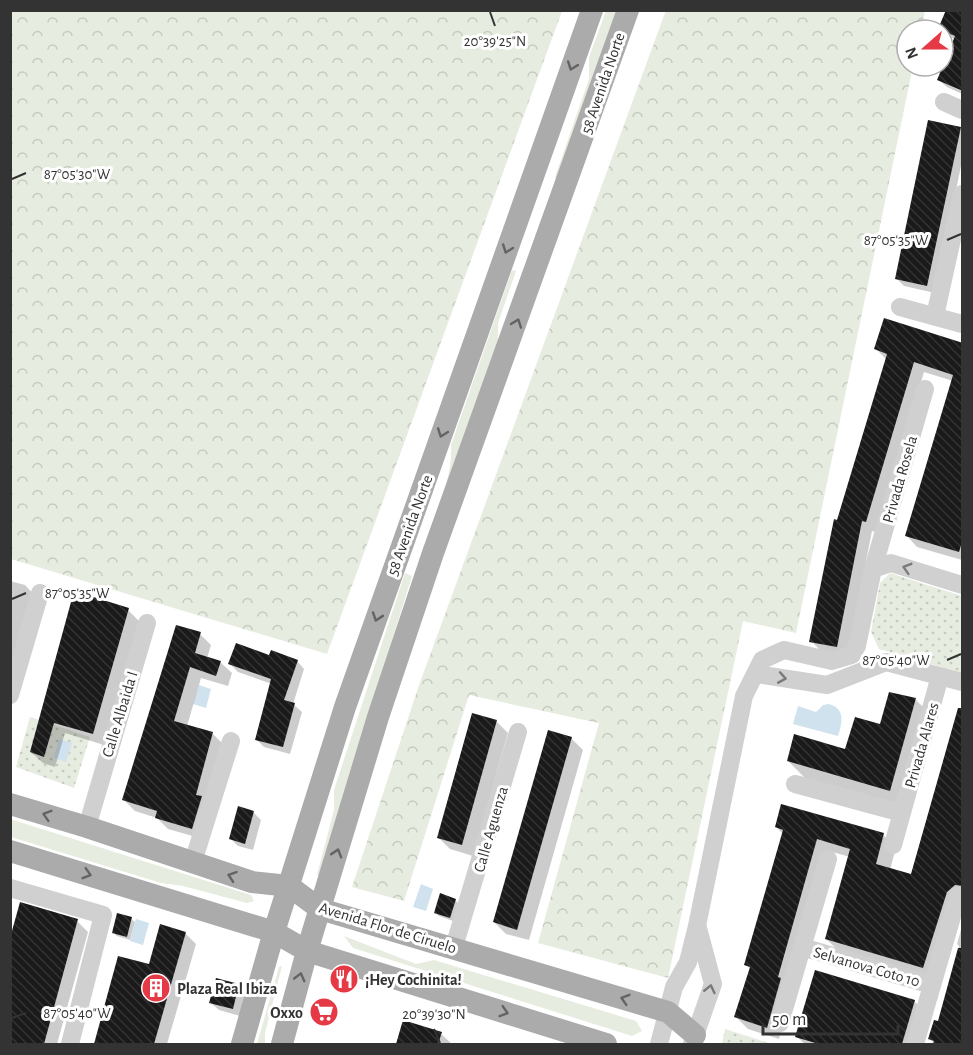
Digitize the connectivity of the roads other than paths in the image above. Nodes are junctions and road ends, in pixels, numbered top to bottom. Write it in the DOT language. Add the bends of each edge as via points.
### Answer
graph roads {
  1 [pos="592,10"];
  2 [pos="628,10"];
  3 [pos="944,102"];
  4 [pos="963,110"];
  5 [pos="527,194"];
  6 [pos="962,201"];
  7 [pos="560,204"];
  8 [pos="900,307"];
  9 [pos="935,316"];
  10 [pos="963,324"];
  11 [pos="925,388"];
  12 [pos="403,543"];
  13 [pos="433,554"];
  14 [pos="873,569"];
  15 [pos="963,585"];
  16 [pos="40,593"];
  17 [pos="147,622"];
  18 [pos="756,674"];
  19 [pos="940,676"];
  20 [pos="963,682"];
  21 [pos="10,695"];
  22 [pos="518,732"];
  23 [pos="231,741"];
  24 [pos="795,784"];
  25 [pos="10,804"];
  26 [pos="902,813"];
  27 [pos="89,816"];
  28 [pos="892,845"];
  29 [pos="12,855"];
  30 [pos="828,859"];
  31 [pos="193,862"];
  32 [pos="289,886"];
  33 [pos="10,888"];
  34 [pos="963,897"];
  35 [pos="320,909"];
  36 [pos="697,926"];
  37 [pos="274,933"];
  38 [pos="454,947"];
  39 [pos="802,947"];
  40 [pos="308,951"];
  41 [pos="933,985"];
  42 [pos="668,1012"];
  43 [pos="780,1023"];
  44 [pos="693,1040"];
  45 [pos="70,1044"];
  46 [pos="242,1044"];
  47 [pos="282,1044"];
  48 [pos="606,1044"];
  49 [pos="659,1044"];
  50 [pos="915,1044"];
  1 -- 5 [label="main road, 58 Avenida Norte, one-way"];
  2 -- 7 [label="main road, 58 Avenida Norte"];
  3 -- 4 [label="street"];
  5 -- 7 [label="main road"];
  5 -- 12 [label="main road, 58 Avenida Norte, one-way"];
  6 -- 9 [label="street"];
  13 -- 7 [label="main road, 58 Avenida Norte, one-way"];
  8 -- 9 [label="street"];
  9 -- 10 [label="street"];
  11 -- 14 [label="street, Privada Rosela"];
  12 -- 13 [label="main road"];
  12 -- 32 [label="main road, 58 Avenida Norte, one-way" via="345,707"];
  35 -- 13 [label="main road, 58 Avenida Norte, one-way"];
  15 -- 14 [label="street, one-way" via="891,563"];
  14 -- 18 [label="street, Privada Rosela" via="852,655 832,661 784,650 762,660"];
  16 -- 21 [label="street"];
  17 -- 27 [label="street, Calle Albaida I"];
  18 -- 19 [label="street, one-way" via="827,685 886,662"];
  18 -- 36 [label="street" via="744,696"];
  19 -- 20 [label="street"];
  19 -- 26 [label="street, Privada Alares"];
  22 -- 38 [label="street, Calle Aguenza"];
  23 -- 31 [label="street"];
  24 -- 26 [label="street"];
  27 -- 25 [label="main road, one-way"];
  26 -- 28 [label="street, Privada Alares"];
  27 -- 31 [label="main road"];
  29 -- 37 [label="main road, one-way"];
  30 -- 39 [label="street, Selvanova Coto 10"];
  32 -- 31 [label="main road, one-way" via="252,882"];
  32 -- 35 [label="main road, Avenida Flor de Ciruelo"];
  32 -- 37 [label="main road, 58 Avenida Norte"];
  33 -- 45 [label="street" via="103,915"];
  34 -- 41 [label="street, Selvanova Coto 10" via="957,896"];
  35 -- 38 [label="main road, Avenida Flor de Ciruelo"];
  35 -- 40 [label="main road, 58 Avenida Norte"];
  36 -- 42 [label="street"];
  44 -- 36 [label="street, one-way" via="713,984"];
  37 -- 40 [label="main road"];
  37 -- 46 [label="main road, 58 Avenida Norte"];
  42 -- 38 [label="main road, Avenida Flor de Ciruelo, one-way"];
  39 -- 41 [label="street, Selvanova Coto 10"];
  39 -- 43 [label="street, Selvanova Coto 10"];
  47 -- 40 [label="main road, 58 Avenida Norte, one-way"];
  40 -- 48 [label="main road, one-way"];
  41 -- 50 [label="street, Selvanova Coto 10"];
  42 -- 44 [label="main road, Avenida Flor de Ciruelo"];
  42 -- 49 [label="street"];
}
